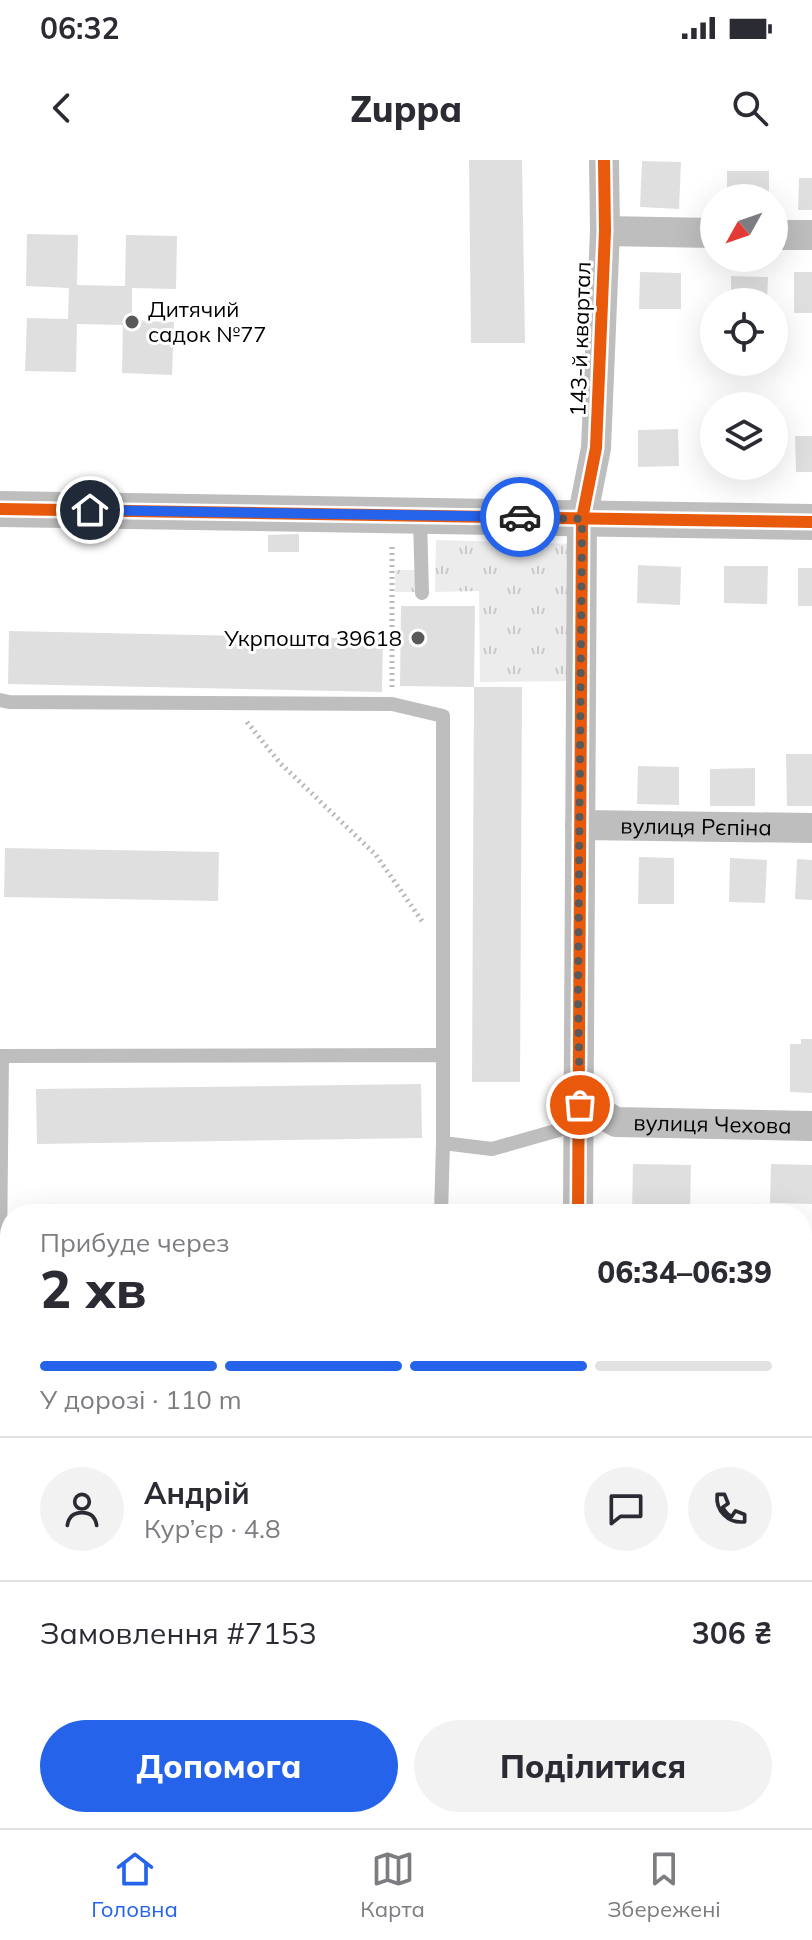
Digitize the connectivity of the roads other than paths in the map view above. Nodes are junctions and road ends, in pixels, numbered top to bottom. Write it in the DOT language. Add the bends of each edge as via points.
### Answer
graph roads {
  1 [pos="604,160"];
  2 [pos="605,231"];
  3 [pos="700,233"];
  4 [pos="788,235"];
  5 [pos="812,235"];
  6 [pos="0,509"];
  7 [pos="406,515"];
  8 [pos="582,519"];
  9 [pos="812,522"];
  10 [pos="422,593"];
  11 [pos="0,700"];
  12 [pos="580,825"];
  13 [pos="812,828"];
  14 [pos="443,1055"];
  15 [pos="1,1056"];
  16 [pos="581,1087"];
  17 [pos="580,1123"];
  18 [pos="812,1126"];
  19 [pos="443,1143"];
  20 [pos="0,1204"];
  21 [pos="441,1204"];
  22 [pos="578,1204"];
  1 -- 2 [label="street, 143-й квартал"];
  2 -- 3 [label="street"];
  2 -- 8 [label="street, 143-й квартал" via="596,448"];
  4 -- 5 [label="street"];
  6 -- 7 [label="street"];
  7 -- 8 [label="street"];
  7 -- 10 [label="lane"];
  8 -- 9 [label="street"];
  8 -- 12 [label="street, 143-й квартал"];
  11 -- 14 [label="lane" via="392,704 443,716"];
  12 -- 13 [label="street, вулиця Рєпіна"];
  12 -- 16 [label="street, 143-й квартал"];
  14 -- 15 [label="lane"];
  14 -- 19 [label="lane"];
  15 -- 20 [label="lane"];
  16 -- 17 [label="street, 143-й квартал"];
  16 -- 18 [label="street, вулиця Чехова" via="593,1109 616,1122"];
  17 -- 19 [label="lane" via="492,1149"];
  17 -- 22 [label="street, 143-й квартал"];
  19 -- 21 [label="lane"];
}
